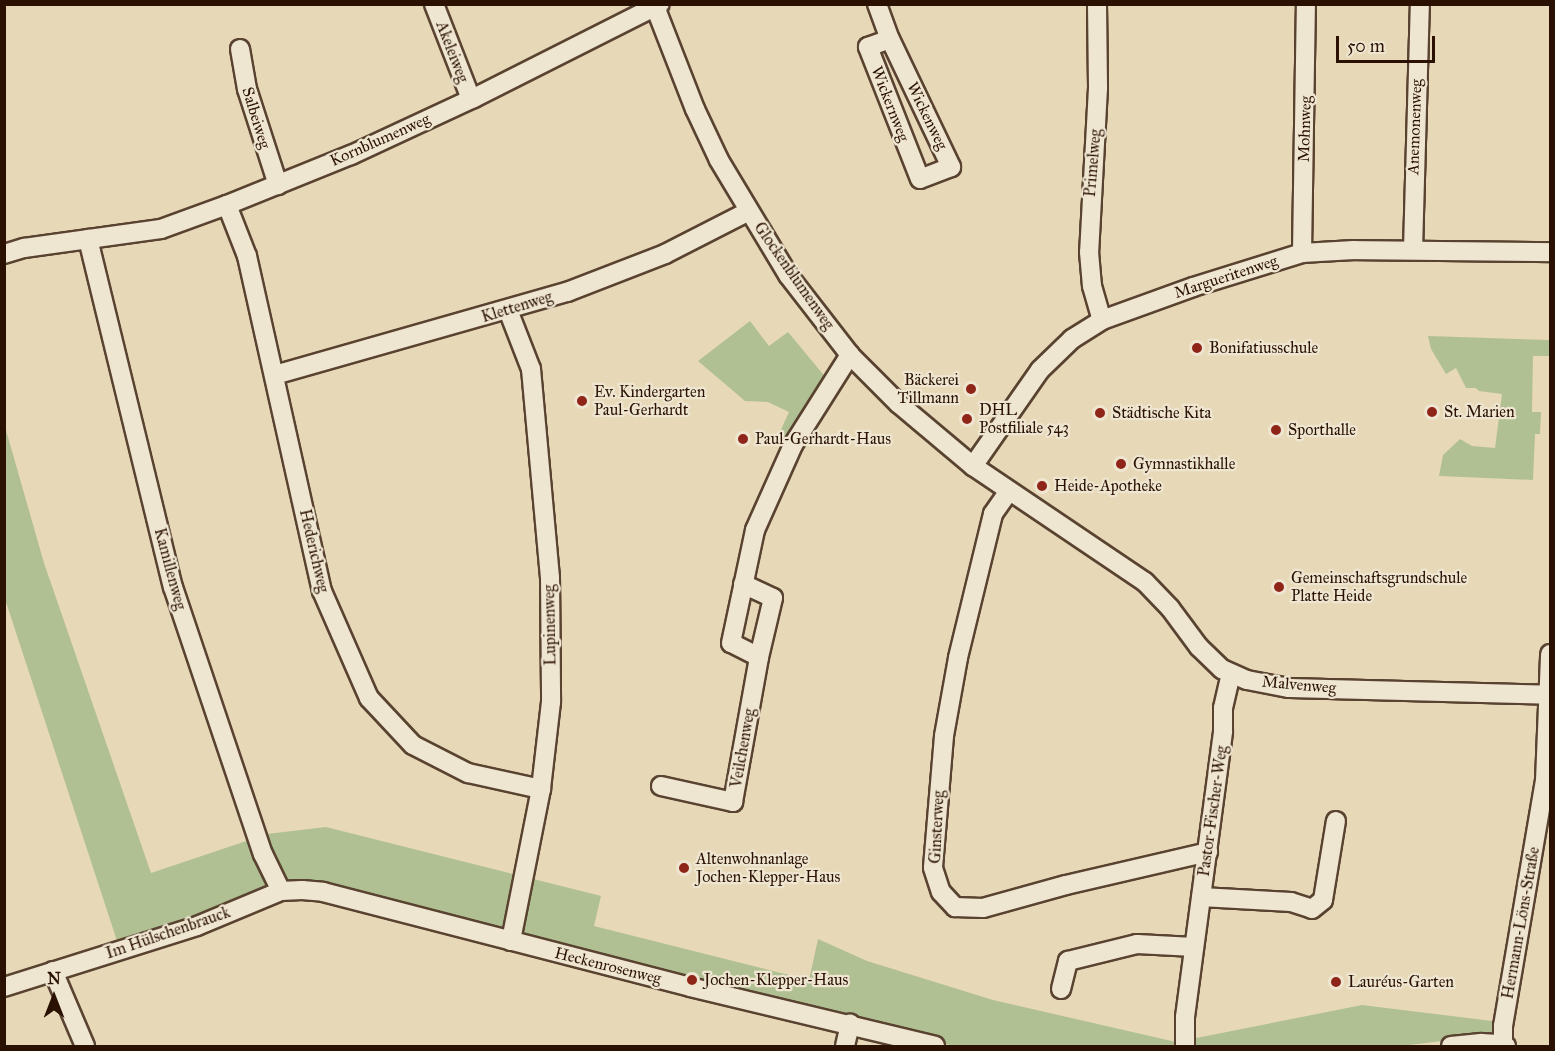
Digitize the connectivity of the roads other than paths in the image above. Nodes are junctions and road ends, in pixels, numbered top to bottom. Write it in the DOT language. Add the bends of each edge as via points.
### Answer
graph roads {
  1 [pos="434,4"];
  2 [pos="877,4"];
  3 [pos="1097,4"];
  4 [pos="1306,4"];
  5 [pos="1420,4"];
  6 [pos="656,5"];
  7 [pos="890,39"];
  8 [pos="240,49"];
  9 [pos="471,99"];
  10 [pos="908,149"];
  11 [pos="278,185"];
  12 [pos="228,205"];
  13 [pos="748,211"];
  14 [pos="88,239"];
  15 [pos="1413,250"];
  16 [pos="1551,252"];
  17 [pos="1302,253"];
  18 [pos="4,254"];
  19 [pos="508,310"];
  20 [pos="1102,320"];
  21 [pos="850,355"];
  22 [pos="275,375"];
  23 [pos="973,466"];
  24 [pos="1009,491"];
  25 [pos="742,584"];
  26 [pos="1551,654"];
  27 [pos="759,657"];
  28 [pos="1231,674"];
  29 [pos="1550,695"];
  30 [pos="1550,722"];
  31 [pos="661,786"];
  32 [pos="541,789"];
  33 [pos="1336,821"];
  34 [pos="1208,852"];
  35 [pos="281,891"];
  36 [pos="1202,897"];
  37 [pos="511,941"];
  38 [pos="1194,947"];
  39 [pos="53,971"];
  40 [pos="4,987"];
  41 [pos="1061,989"];
  42 [pos="850,1024"];
  43 [pos="1505,1045"];
  44 [pos="85,1047"];
  45 [pos="845,1047"];
  46 [pos="935,1047"];
  47 [pos="1185,1047"];
  48 [pos="1451,1047"];
  1 -- 9 [label="street, Akeleiweg"];
  2 -- 7 [label="street, Wickenweg"];
  3 -- 20 [label="street, Primelweg" via="1098,88 1089,252 1092,286"];
  4 -- 17 [label="street, Mohnweg"];
  5 -- 15 [label="street, Anemonenweg"];
  6 -- 9 [label="street, Kornblumenweg"];
  6 -- 13 [label="street, Glockenblumenweg" via="695,109"];
  7 -- 10 [label="street, Wickernweg" via="868,47"];
  7 -- 10 [label="street, Wickenweg" via="951,166 920,179"];
  8 -- 11 [label="street, Salbeiweg" via="246,89"];
  9 -- 11 [label="street, Kornblumenweg"];
  11 -- 12 [label="street, Kornblumenweg"];
  12 -- 14 [label="street, Kornblumenweg" via="160,229"];
  12 -- 22 [label="street, Hederichweg" via="247,256"];
  13 -- 19 [label="street, Klettenweg" via="700,238 620,273"];
  13 -- 21 [label="street, Glockenblumenweg" via="788,274"];
  14 -- 18 [label="street, Kornblumenweg"];
  14 -- 35 [label="street, Kamillenweg" via="173,587 263,854"];
  15 -- 16 [label="street, Margueritenweg"];
  15 -- 17 [label="street, Margueritenweg"];
  17 -- 20 [label="street, Margueritenweg"];
  19 -- 22 [label="street, Klettenweg"];
  19 -- 32 [label="street, Lupinenweg" via="531,369 550,577 551,702"];
  20 -- 23 [label="street, Margueritenweg" via="1072,339 1040,370"];
  21 -- 23 [label="street, Glockenblumenweg" via="899,404"];
  21 -- 25 [label="street" via="793,445 777,478 755,530"];
  22 -- 32 [label="street, Hederichweg" via="322,591 369,698 413,746 468,773"];
  23 -- 24 [label="street, Glockenblumenweg"];
  24 -- 28 [label="street, Malvenweg" via="1145,582 1212,661"];
  24 -- 34 [label="street, Ginsterweg" via="993,514 958,658 944,736 933,868 941,892 955,907 982,908"];
  25 -- 27 [label="street" via="731,642"];
  25 -- 27 [label="street, Veilchenweg" via="773,598"];
  26 -- 29 [label="street, Hermann-Löns-Straße"];
  27 -- 31 [label="street, Veilchenweg" via="733,802"];
  28 -- 29 [label="street, Malvenweg" via="1289,688"];
  28 -- 34 [label="street, Pastor-Fischer-Weg" via="1223,708"];
  29 -- 30 [label="street, Hermann-Löns-Straße"];
  30 -- 43 [label="street, Hermann-Löns-Straße" via="1545,781 1503,1026"];
  32 -- 37 [label="street, Lupinenweg"];
  33 -- 36 [label="street" via="1323,900 1312,909 1291,902"];
  34 -- 36 [label="street, Pastor-Fischer-Weg"];
  35 -- 37 [label="street, Heckenrosenweg" via="323,892"];
  35 -- 39 [label="street, Im Hülschenbrauck" via="197,926"];
  36 -- 38 [label="street, Pastor-Fischer-Weg"];
  37 -- 42 [label="street, Heckenrosenweg"];
  38 -- 41 [label="street" via="1137,944 1068,961"];
  38 -- 47 [label="street, Pastor-Fischer-Weg"];
  39 -- 40 [label="street, Im Hülschenbrauck"];
  39 -- 44 [label="street"];
  42 -- 45 [label="street"];
  42 -- 46 [label="street, Heckenrosenweg"];
  43 -- 48 [label="street"];
}
